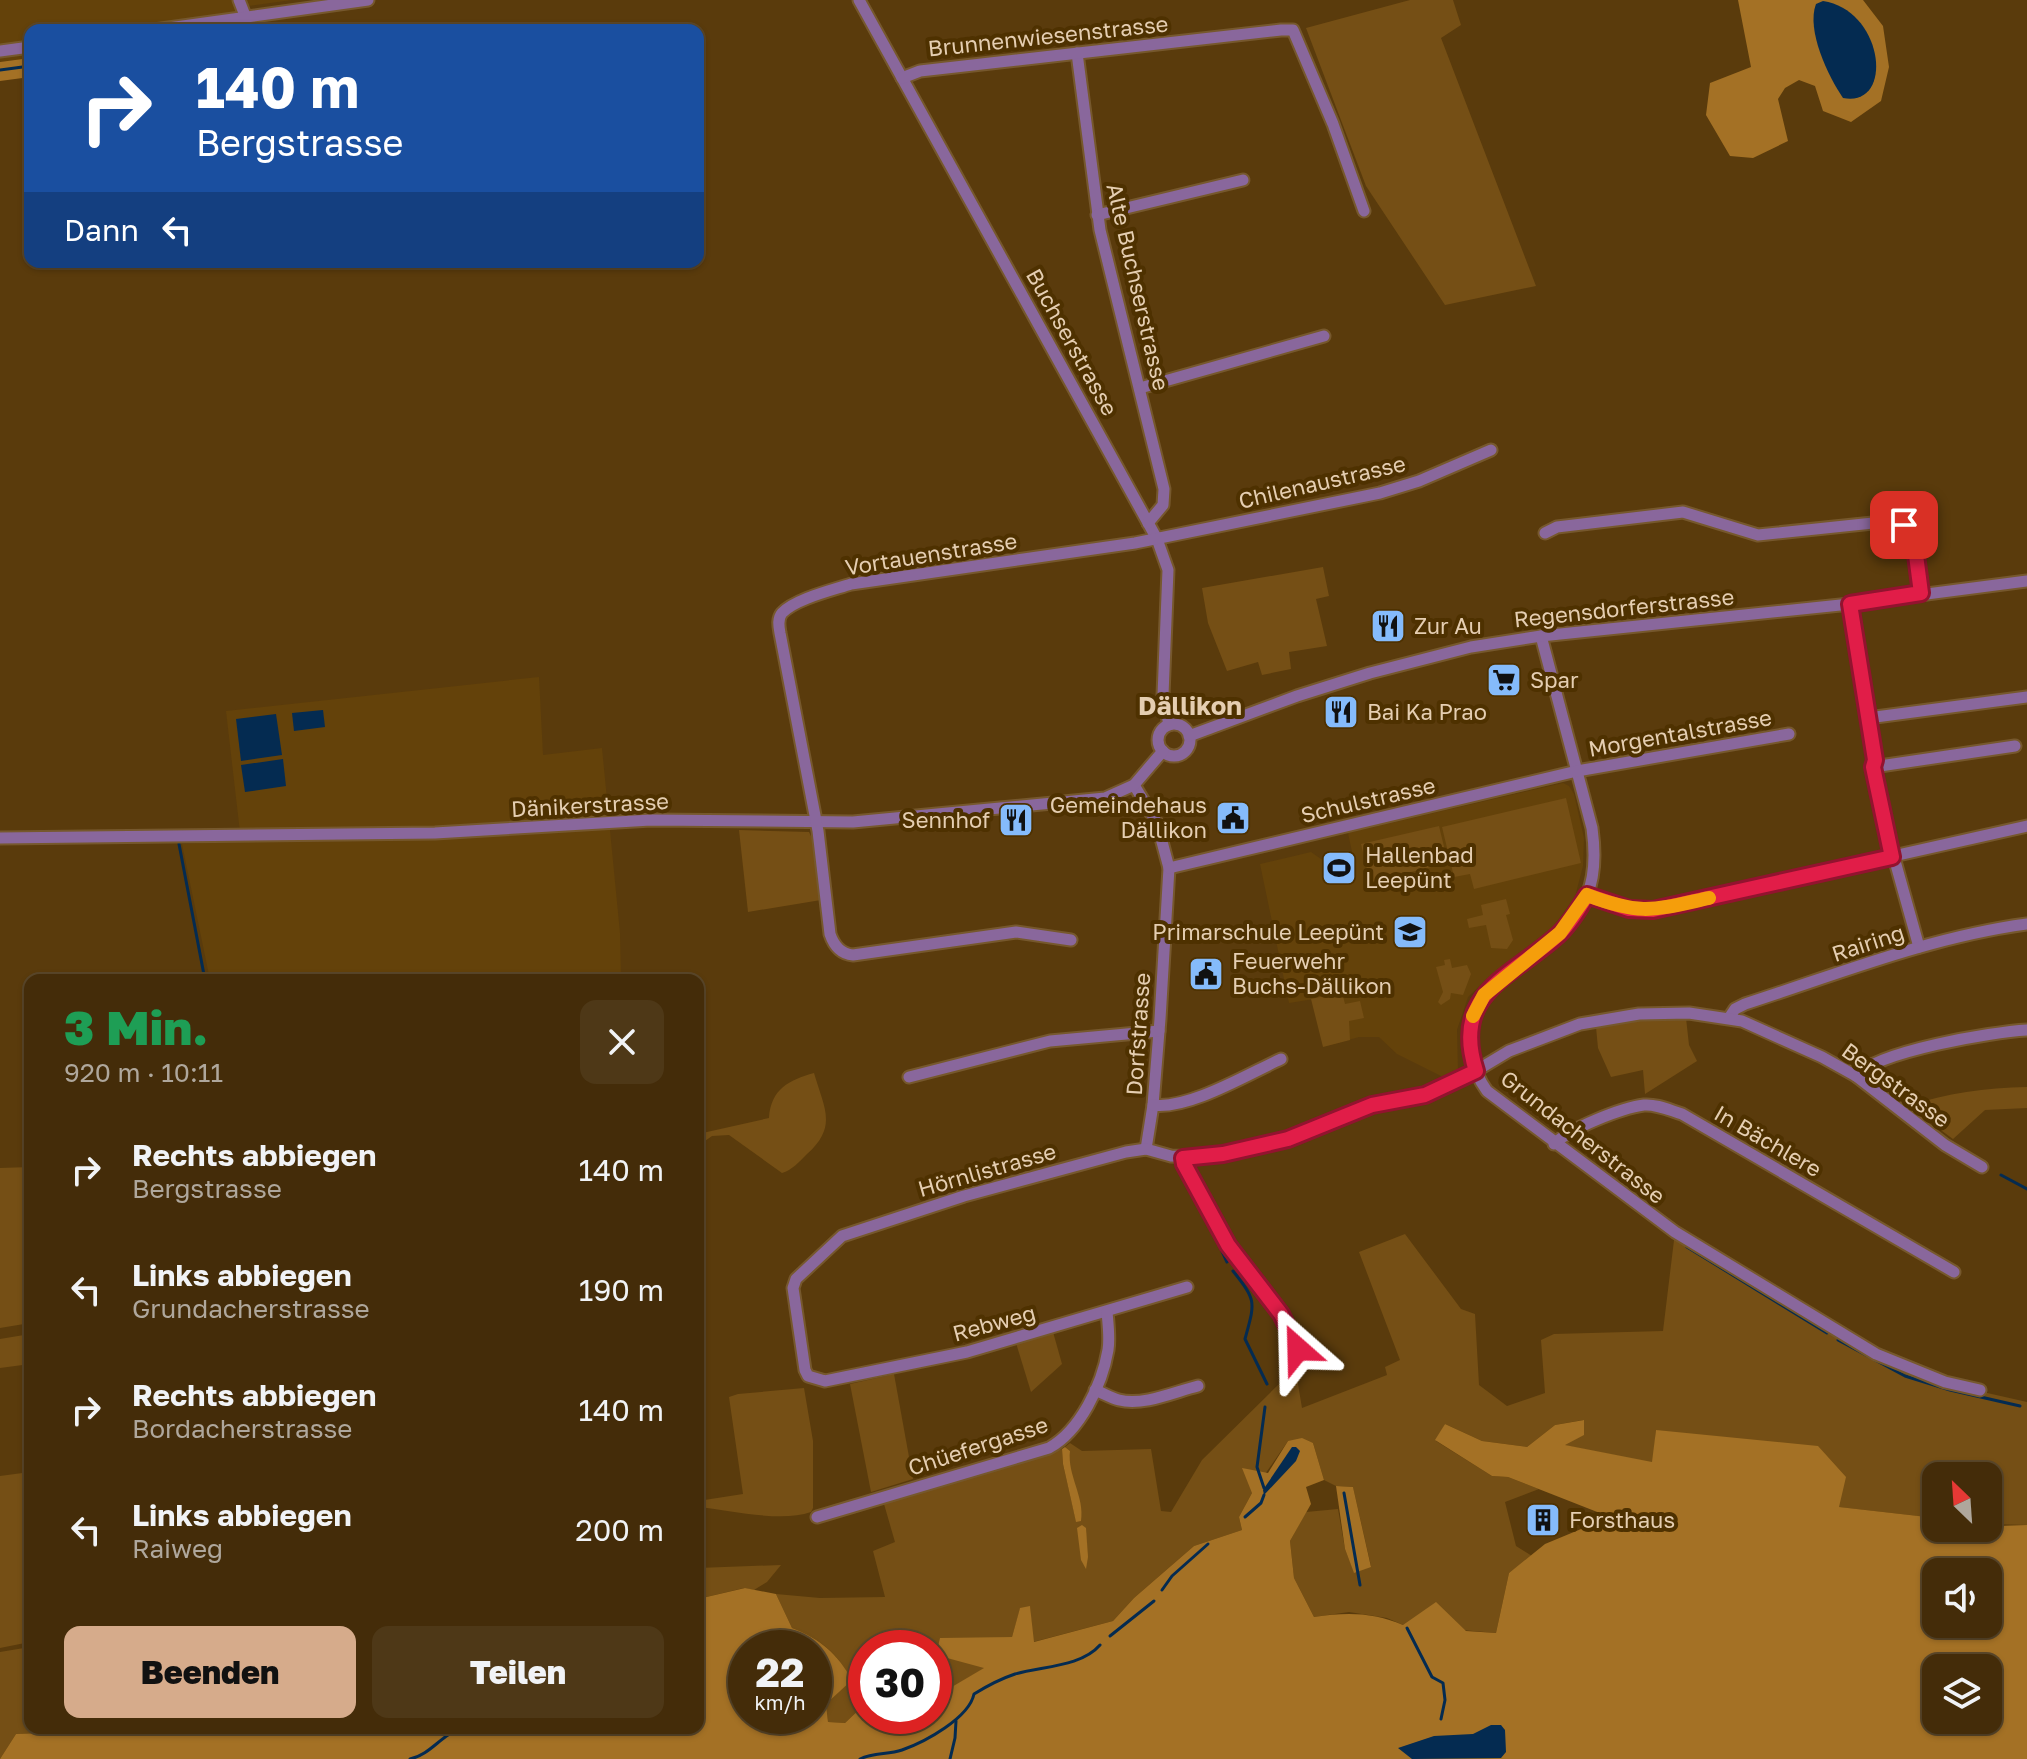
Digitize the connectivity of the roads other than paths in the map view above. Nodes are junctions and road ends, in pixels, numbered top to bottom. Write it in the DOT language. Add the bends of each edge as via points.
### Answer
graph roads {
  1 [pos="239,0"];
  2 [pos="368,0"];
  3 [pos="859,0"];
  4 [pos="246,18"];
  5 [pos="200,24"];
  6 [pos="24,48"];
  7 [pos="0,51"];
  8 [pos="1077,53"];
  9 [pos="902,78"];
  10 [pos="1243,180"];
  11 [pos="1364,211"];
  12 [pos="1097,215"];
  13 [pos="1324,336"];
  14 [pos="1140,388"];
  15 [pos="1491,450"];
  16 [pos="1148,523"];
  17 [pos="1545,533"];
  18 [pos="1157,539"];
  19 [pos="2027,581"];
  20 [pos="1921,593"];
  21 [pos="1850,604"];
  22 [pos="1541,636"];
  23 [pos="2027,697"];
  24 [pos="1868,718"];
  25 [pos="1169,725"];
  26 [pos="1789,734"];
  27 [pos="1189,736"];
  28 [pos="2015,746"];
  29 [pos="1163,751"];
  30 [pos="1873,767"];
  31 [pos="1577,771"];
  32 [pos="1134,785"];
  33 [pos="815,821"];
  34 [pos="2027,826"];
  35 [pos="0,838"];
  36 [pos="1892,857"];
  37 [pos="1169,868"];
  38 [pos="1587,895"];
  39 [pos="2027,924"];
  40 [pos="1071,940"];
  41 [pos="1919,947"];
  42 [pos="1729,1018"];
  43 [pos="2027,1030"];
  44 [pos="1159,1031"];
  45 [pos="1281,1059"];
  46 [pos="1476,1071"];
  47 [pos="1856,1076"];
  48 [pos="909,1077"];
  49 [pos="1153,1105"];
  50 [pos="1554,1144"];
  51 [pos="1146,1149"];
  52 [pos="1183,1158"];
  53 [pos="1982,1167"];
  54 [pos="1954,1272"];
  55 [pos="1187,1287"];
  56 [pos="1107,1312"];
  57 [pos="1289,1373"];
  58 [pos="808,1376"];
  59 [pos="1198,1386"];
  60 [pos="1095,1390"];
  61 [pos="1980,1390"];
  62 [pos="817,1517"];
  1 -- 4 [label="street"];
  2 -- 4 [label="street"];
  3 -- 9 [label="street, Buchserstrasse"];
  4 -- 5 [label="street"];
  6 -- 7 [label="street"];
  8 -- 9 [label="street, Brunnenwiesenstrasse" via="920,71"];
  8 -- 11 [label="street, Brunnenwiesenstrasse" via="1293,30"];
  8 -- 12 [label="street, Alte Buchserstrasse"];
  9 -- 16 [label="street, Buchserstrasse"];
  10 -- 12 [label="street"];
  12 -- 14 [label="street, Alte Buchserstrasse"];
  13 -- 14 [label="street"];
  14 -- 16 [label="street, Alte Buchserstrasse" via="1166,498"];
  15 -- 18 [label="street, Chilenaustrasse" via="1397,489"];
  16 -- 18 [label="street, Buchserstrasse"];
  17 -- 20 [label="street" via="1557,527 1683,512 1758,535 1892,521 1912,534"];
  18 -- 25 [label="street, Buchserstrasse" via="1168,570 1163,695"];
  18 -- 33 [label="street, Vortauenstrasse" via="851,584 782,613 780,633"];
  19 -- 20 [label="street, Regensdorferstrasse"];
  20 -- 21 [label="street, Regensdorferstrasse"];
  21 -- 22 [label="street, Regensdorferstrasse"];
  21 -- 24 [label="street"];
  22 -- 27 [label="street, Regensdorferstrasse" via="1471,647 1370,673"];
  22 -- 31 [label="street, Grundacherstrasse"];
  23 -- 24 [label="street"];
  24 -- 30 [label="street"];
  25 -- 27 [label="street" via="1181,726"];
  25 -- 29 [label="street" via="1159,737"];
  26 -- 31 [label="street, Morgentalstrasse"];
  27 -- 29 [label="street" via="1182,754"];
  28 -- 30 [label="street"];
  29 -- 32 [label="street, Dänikerstrasse"];
  30 -- 36 [label="street"];
  31 -- 37 [label="street, Schulstrasse"];
  31 -- 38 [label="street, Grundacherstrasse" via="1594,842"];
  32 -- 33 [label="street, Dänikerstrasse" via="1092,801"];
  32 -- 37 [label="street, Dorfstrasse" via="1157,823"];
  33 -- 35 [label="street, Dänikerstrasse" via="651,820 344,835"];
  33 -- 40 [label="street" via="830,934 847,954 1016,932"];
  34 -- 36 [label="street"];
  36 -- 38 [label="street" via="1653,910 1629,909"];
  36 -- 41 [label="street"];
  37 -- 44 [label="street, Dorfstrasse"];
  38 -- 46 [label="street, Grundacherstrasse" via="1560,933 1484,995 1468,1038"];
  39 -- 41 [label="street, Rairing"];
  41 -- 42 [label="street, Rairing" via="1745,1004"];
  42 -- 46 [label="street, Bergstrasse" via="1639,1014 1580,1024 1521,1046"];
  42 -- 47 [label="street, Bergstrasse" via="1784,1038"];
  43 -- 47 [label="street" via="1952,1041 1871,1064"];
  44 -- 48 [label="street" via="1050,1041"];
  44 -- 49 [label="street, Dorfstrasse"];
  45 -- 49 [label="street" via="1216,1090 1170,1106"];
  46 -- 50 [label="street, Grundacherstrasse" via="1487,1091"];
  46 -- 52 [label="street, Bergstrasse" via="1425,1095 1372,1105 1288,1139"];
  47 -- 53 [label="street, Bergstrasse"];
  49 -- 51 [label="street, Dorfstrasse"];
  50 -- 54 [label="street, In Bächlere" via="1564,1134 1627,1110 1658,1106 1682,1114"];
  50 -- 61 [label="street, Grundacherstrasse" via="1675,1232 1876,1354"];
  51 -- 52 [label="street, Bergstrasse"];
  51 -- 58 [label="street, Hörnlistrasse" via="964,1196 842,1236 793,1288"];
  52 -- 57 [label="street" via="1228,1245 1290,1327 1298,1357"];
  55 -- 56 [label="street, Rebweg"];
  56 -- 58 [label="street, Rebweg" via="907,1365 825,1381"];
  56 -- 60 [label="street, Chüefergasse" via="1108,1350"];
  59 -- 60 [label="street" via="1126,1401"];
  60 -- 62 [label="street, Chüefergasse" via="1070,1432 1049,1448"];
}
